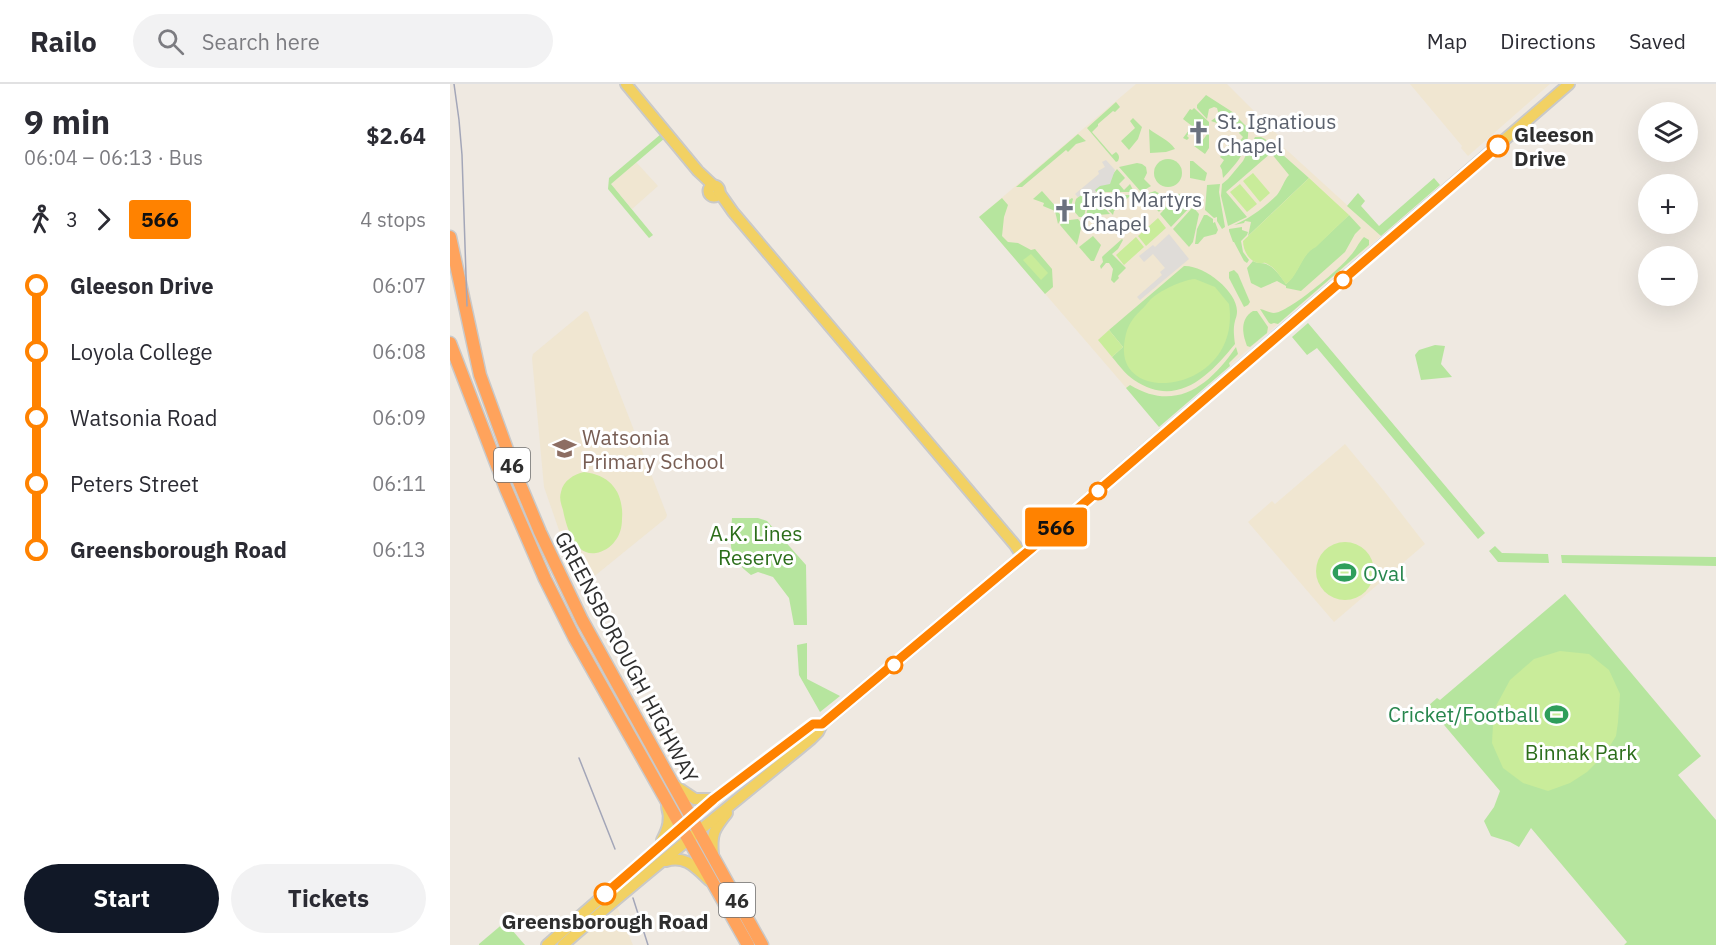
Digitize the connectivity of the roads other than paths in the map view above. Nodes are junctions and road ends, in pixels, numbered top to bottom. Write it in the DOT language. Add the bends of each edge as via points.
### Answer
graph roads {
  1 [pos="626,84"];
  2 [pos="1569,84"];
  3 [pos="450,237"];
  4 [pos="450,343"];
  5 [pos="1022,556"];
  6 [pos="804,737"];
  7 [pos="671,783"];
  8 [pos="665,798"];
  9 [pos="714,799"];
  10 [pos="738,799"];
  11 [pos="691,818"];
  12 [pos="681,826"];
  13 [pos="699,830"];
  14 [pos="689,840"];
  15 [pos="655,850"];
  16 [pos="713,855"];
  17 [pos="663,862"];
  18 [pos="713,884"];
  19 [pos="561,937"];
  20 [pos="547,945"];
  21 [pos="748,945"];
  22 [pos="762,945"];
  1 -- 5 [label="main road" via="1016,544"];
  2 -- 5 [label="main road"];
  3 -- 7 [label="highway, GREENSBOROUGH HIGHWAY / 46" via="480,375 517,477 569,594"];
  4 -- 8 [label="highway, GREENSBOROUGH HIGHWAY / 46" via="545,579"];
  5 -- 6 [label="main road" via="822,724 818,732"];
  6 -- 9 [label="main road"];
  6 -- 10 [label="main road"];
  7 -- 9 [label="main road" via="695,799"];
  7 -- 11 [label="highway, GREENSBOROUGH HIGHWAY / 46"];
  8 -- 12 [label="highway, GREENSBOROUGH HIGHWAY / 46"];
  8 -- 15 [label="main road" via="668,825"];
  9 -- 11 [label="main road"];
  10 -- 13 [label="main road"];
  10 -- 16 [label="main road" via="714,830"];
  11 -- 12 [label="main road"];
  11 -- 13 [label="highway, 46"];
  12 -- 14 [label="highway, 46"];
  12 -- 15 [label="main road"];
  13 -- 14 [label="main road"];
  13 -- 16 [label="highway, 46"];
  14 -- 17 [label="main road"];
  14 -- 18 [label="highway, 46"];
  15 -- 19 [label="main road"];
  16 -- 22 [label="highway, 46"];
  17 -- 18 [label="main road" via="677,859 690,863"];
  17 -- 19 [label="main road"];
  18 -- 21 [label="highway, 46"];
  19 -- 20 [label="main road"];
}
